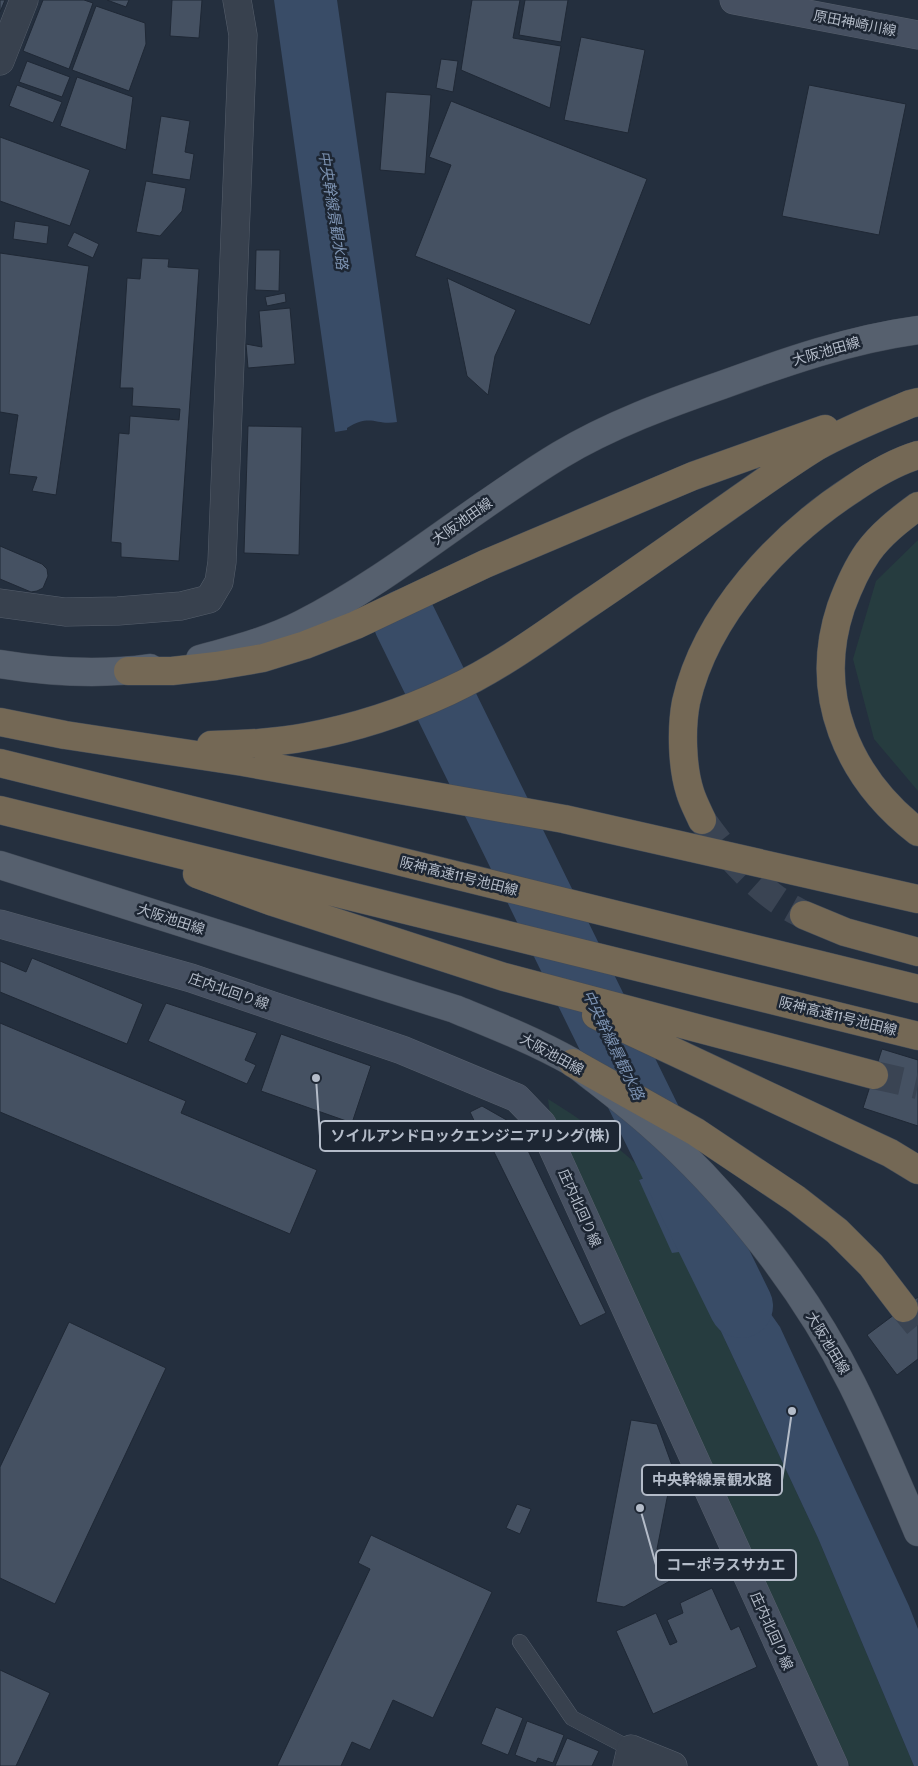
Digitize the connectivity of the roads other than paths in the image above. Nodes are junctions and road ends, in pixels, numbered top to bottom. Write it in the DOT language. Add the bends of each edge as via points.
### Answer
graph roads {
  1 [pos="24,0"];
  2 [pos="237,0"];
  3 [pos="734,0"];
  4 [pos="794,5"];
  5 [pos="918,35"];
  6 [pos="0,61"];
  7 [pos="918,330"];
  8 [pos="914,403"];
  9 [pos="918,455"];
  10 [pos="918,506"];
  11 [pos="0,603"];
  12 [pos="0,664"];
  13 [pos="128,671"];
  14 [pos="0,722"];
  15 [pos="131,744"];
  16 [pos="0,763"];
  17 [pos="0,810"];
  18 [pos="702,820"];
  19 [pos="64,826"];
  20 [pos="918,832"];
  21 [pos="0,866"];
  22 [pos="918,899"];
  23 [pos="804,916"];
  24 [pos="0,924"];
  25 [pos="918,952"];
  26 [pos="504,977"];
  27 [pos="918,989"];
  28 [pos="918,1036"];
  29 [pos="573,1063"];
  30 [pos="874,1074"];
  31 [pos="918,1170"];
  32 [pos="904,1308"];
  33 [pos="918,1532"];
  34 [pos="520,1642"];
  35 [pos="629,1758"];
  36 [pos="673,1766"];
  37 [pos="834,1766"];
  1 -- 6 [label="street"];
  2 -- 11 [label="street" via="243,35 219,582 209,599 181,606 65,612"];
  3 -- 4 [label="street, 原田神崎川線"];
  4 -- 5 [label="street, 原田神崎川線"];
  7 -- 13 [label="main road, 大阪池田線" via="807,356 644,414 561,454 386,574 301,625 261,641 176,664"];
  8 -- 13 [label="highway" via="843,423 693,476 305,645 263,658 216,666"];
  8 -- 15 [label="highway" via="818,446 601,596 490,669 450,691 357,725 305,738 238,744"];
  9 -- 18 [label="highway" via="872,476 802,527 744,587 707,642 686,703 683,735 690,791"];
  10 -- 20 [label="highway" via="894,524 868,552 848,587 830,657 837,718 850,750 871,787"];
  12 -- 13 [label="main road, 大阪池田線" via="77,672"];
  14 -- 15 [label="highway"];
  15 -- 22 [label="highway" via="564,819"];
  16 -- 27 [label="highway, 阪神高速11号池田線"];
  17 -- 19 [label="highway, 阪神高速11号池田線"];
  19 -- 26 [label="highway" via="273,902"];
  19 -- 28 [label="highway, 阪神高速11号池田線"];
  21 -- 29 [label="main road, 大阪池田線" via="455,1009"];
  23 -- 25 [label="highway" via="845,932"];
  24 -- 37 [label="street, 庄内北回り線" via="191,978 402,1050 517,1098 542,1124"];
  26 -- 30 [label="highway"];
  26 -- 31 [label="highway" via="611,1022 890,1153"];
  29 -- 32 [label="highway" via="696,1132 796,1199 871,1265"];
  29 -- 33 [label="main road, 大阪池田線" via="628,1105 710,1182 747,1224 787,1278 851,1382"];
  34 -- 35 [label="lane" via="572,1718"];
  35 -- 36 [label="street"];
}
